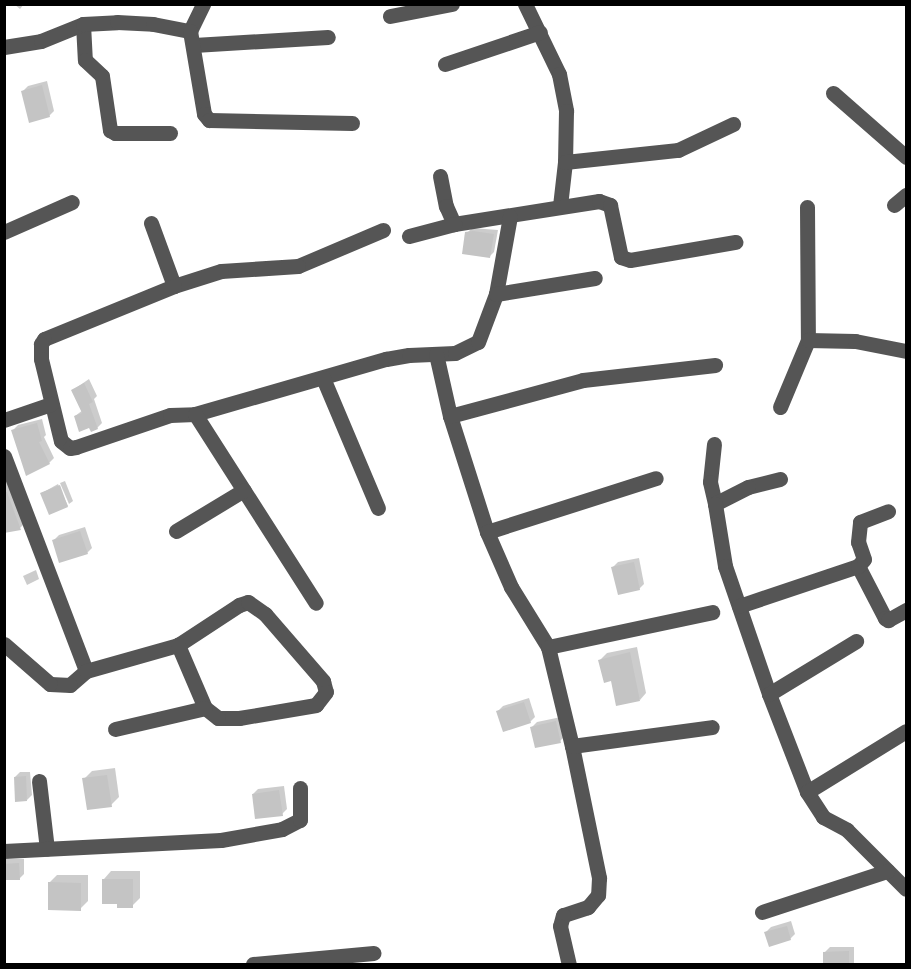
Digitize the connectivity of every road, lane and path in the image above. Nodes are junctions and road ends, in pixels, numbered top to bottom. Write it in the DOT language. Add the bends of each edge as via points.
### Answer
graph roads {
  1 [pos="203,4"];
  2 [pos="452,4"];
  3 [pos="525,4"];
  4 [pos="390,16"];
  5 [pos="82,24"];
  6 [pos="540,32"];
  7 [pos="328,37"];
  8 [pos="192,38"];
  9 [pos="4,46"];
  10 [pos="445,64"];
  11 [pos="833,93"];
  12 [pos="352,123"];
  13 [pos="733,124"];
  14 [pos="170,134"];
  15 [pos="906,157"];
  16 [pos="565,162"];
  17 [pos="440,176"];
  18 [pos="906,195"];
  19 [pos="72,202"];
  20 [pos="894,205"];
  21 [pos="560,206"];
  22 [pos="807,207"];
  23 [pos="510,216"];
  24 [pos="151,223"];
  25 [pos="454,224"];
  26 [pos="383,230"];
  27 [pos="4,232"];
  28 [pos="409,236"];
  29 [pos="735,242"];
  30 [pos="595,278"];
  31 [pos="174,286"];
  32 [pos="496,294"];
  33 [pos="808,340"];
  34 [pos="906,351"];
  35 [pos="436,354"];
  36 [pos="716,365"];
  37 [pos="323,378"];
  38 [pos="51,404"];
  39 [pos="780,406"];
  40 [pos="195,414"];
  41 [pos="450,416"];
  42 [pos="4,420"];
  43 [pos="714,444"];
  44 [pos="4,456"];
  45 [pos="656,478"];
  46 [pos="780,479"];
  47 [pos="244,490"];
  48 [pos="715,504"];
  49 [pos="378,508"];
  50 [pos="888,511"];
  51 [pos="176,531"];
  52 [pos="487,532"];
  53 [pos="858,566"];
  54 [pos="316,603"];
  55 [pos="739,606"];
  56 [pos="906,610"];
  57 [pos="712,612"];
  58 [pos="856,641"];
  59 [pos="4,644"];
  60 [pos="178,645"];
  61 [pos="548,647"];
  62 [pos="86,671"];
  63 [pos="769,694"];
  64 [pos="205,708"];
  65 [pos="712,727"];
  66 [pos="115,729"];
  67 [pos="906,732"];
  68 [pos="572,746"];
  69 [pos="39,781"];
  70 [pos="300,788"];
  71 [pos="807,792"];
  72 [pos="47,849"];
  73 [pos="4,851"];
  74 [pos="887,871"];
  75 [pos="906,889"];
  76 [pos="762,912"];
  77 [pos="374,953"];
  78 [pos="253,964"];
  79 [pos="569,964"];
  1 -- 8 [label="street"];
  2 -- 4 [label="street"];
  3 -- 6 [label="street"];
  5 -- 8 [label="street" via="153,24"];
  5 -- 9 [label="street" via="41,41"];
  5 -- 14 [label="street" via="85,60 102,76 111,130"];
  6 -- 10 [label="street"];
  6 -- 16 [label="street" via="560,83 566,111"];
  7 -- 8 [label="street"];
  8 -- 12 [label="street" via="204,114 209,120"];
  11 -- 15 [label="street"];
  13 -- 16 [label="street" via="678,150"];
  16 -- 21 [label="street"];
  17 -- 25 [label="street"];
  18 -- 20 [label="street"];
  19 -- 27 [label="street"];
  21 -- 23 [label="street"];
  21 -- 29 [label="street" via="599,201 610,205 621,257 630,260"];
  22 -- 33 [label="street"];
  23 -- 25 [label="street"];
  23 -- 32 [label="street"];
  24 -- 31 [label="street"];
  25 -- 28 [label="street"];
  26 -- 31 [label="street" via="298,266 221,271"];
  30 -- 32 [label="street"];
  31 -- 38 [label="street" via="44,339 40,359"];
  32 -- 35 [label="street" via="478,342 455,353"];
  33 -- 34 [label="street" via="855,341"];
  33 -- 39 [label="street"];
  35 -- 37 [label="street" via="386,359"];
  35 -- 41 [label="street"];
  36 -- 41 [label="street" via="583,380"];
  37 -- 40 [label="street"];
  37 -- 49 [label="street"];
  38 -- 40 [label="street" via="61,441 70,448 149,420"];
  38 -- 42 [label="street"];
  40 -- 47 [label="street"];
  41 -- 52 [label="street"];
  43 -- 48 [label="street" via="711,482"];
  44 -- 62 [label="street"];
  45 -- 52 [label="street"];
  46 -- 48 [label="street" via="748,487"];
  47 -- 51 [label="street"];
  47 -- 54 [label="street"];
  48 -- 55 [label="street" via="725,566"];
  50 -- 53 [label="street" via="860,522 858,542 864,559"];
  52 -- 61 [label="street" via="511,587"];
  53 -- 55 [label="street"];
  53 -- 56 [label="street" via="885,618"];
  55 -- 63 [label="street"];
  57 -- 61 [label="street"];
  58 -- 63 [label="street"];
  59 -- 62 [label="street" via="50,684 70,685"];
  60 -- 62 [label="street"];
  60 -- 64 [label="street"];
  60 -- 64 [label="street" via="248,602 265,614 323,681 326,692 316,705 239,718 218,718"];
  61 -- 68 [label="street"];
  63 -- 71 [label="street"];
  64 -- 66 [label="street"];
  65 -- 68 [label="street"];
  67 -- 71 [label="street"];
  68 -- 79 [label="street" via="599,878 598,895 588,907 563,915 560,926"];
  69 -- 72 [label="street"];
  70 -- 72 [label="street" via="300,820 282,829 221,840"];
  71 -- 74 [label="street" via="823,817 848,830"];
  72 -- 73 [label="street"];
  74 -- 75 [label="street"];
  74 -- 76 [label="street"];
  77 -- 78 [label="street"];
}
